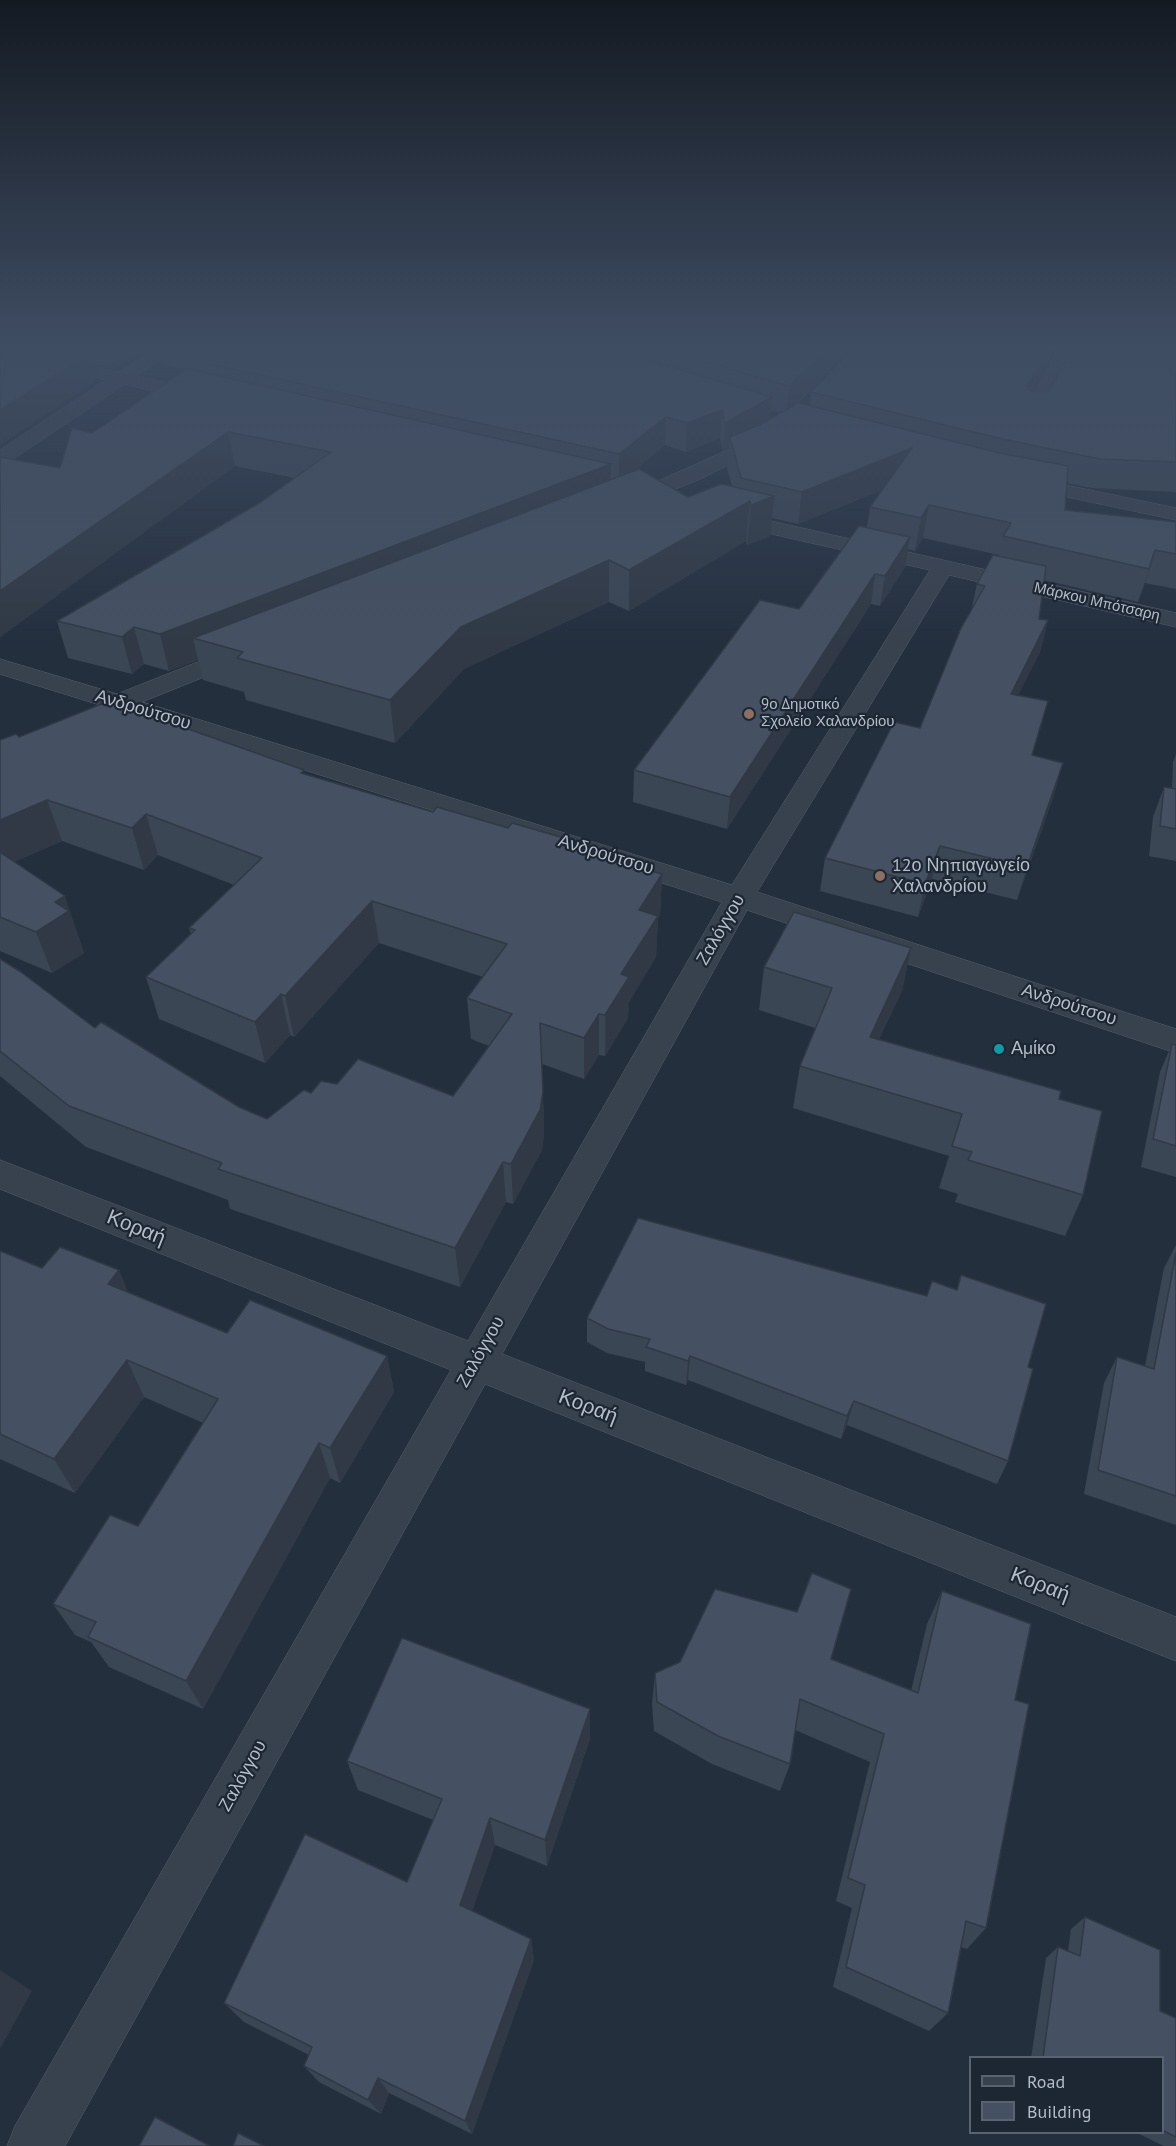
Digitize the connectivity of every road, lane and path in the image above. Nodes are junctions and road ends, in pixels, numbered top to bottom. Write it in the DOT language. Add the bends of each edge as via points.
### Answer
graph roads {
  1 [pos="19,446"];
  2 [pos="754,446"];
  3 [pos="0,459"];
  4 [pos="1005,478"];
  5 [pos="640,497"];
  6 [pos="612,501"];
  7 [pos="675,505"];
  8 [pos="710,513"];
  9 [pos="1176,514"];
  10 [pos="943,567"];
  11 [pos="1176,620"];
  12 [pos="264,644"];
  13 [pos="0,666"];
  14 [pos="119,702"];
  15 [pos="87,717"];
  16 [pos="739,897"];
  17 [pos="1176,1041"];
  18 [pos="0,1174"];
  19 [pos="475,1363"];
  20 [pos="1176,1639"];
  21 [pos="34,2146"];
  1 -- 3 [label="street"];
  2 -- 5 [label="street"];
  4 -- 9 [label="street"];
  5 -- 6 [label="street"];
  5 -- 7 [label="street"];
  8 -- 10 [label="street, Μάρκου Μπότσαρη"];
  10 -- 11 [label="street, Μάρκου Μπότσαρη"];
  10 -- 16 [label="street, Ζαλόγγου"];
  12 -- 14 [label="street"];
  13 -- 14 [label="street, Ανδρούτσου"];
  14 -- 15 [label="street"];
  14 -- 16 [label="street, Ανδρούτσου"];
  16 -- 17 [label="street, Ανδρούτσου"];
  16 -- 19 [label="street, Ζαλόγγου"];
  18 -- 19 [label="street, Κοραή"];
  19 -- 20 [label="street, Κοραή"];
  19 -- 21 [label="street, Ζαλόγγου"];
}
